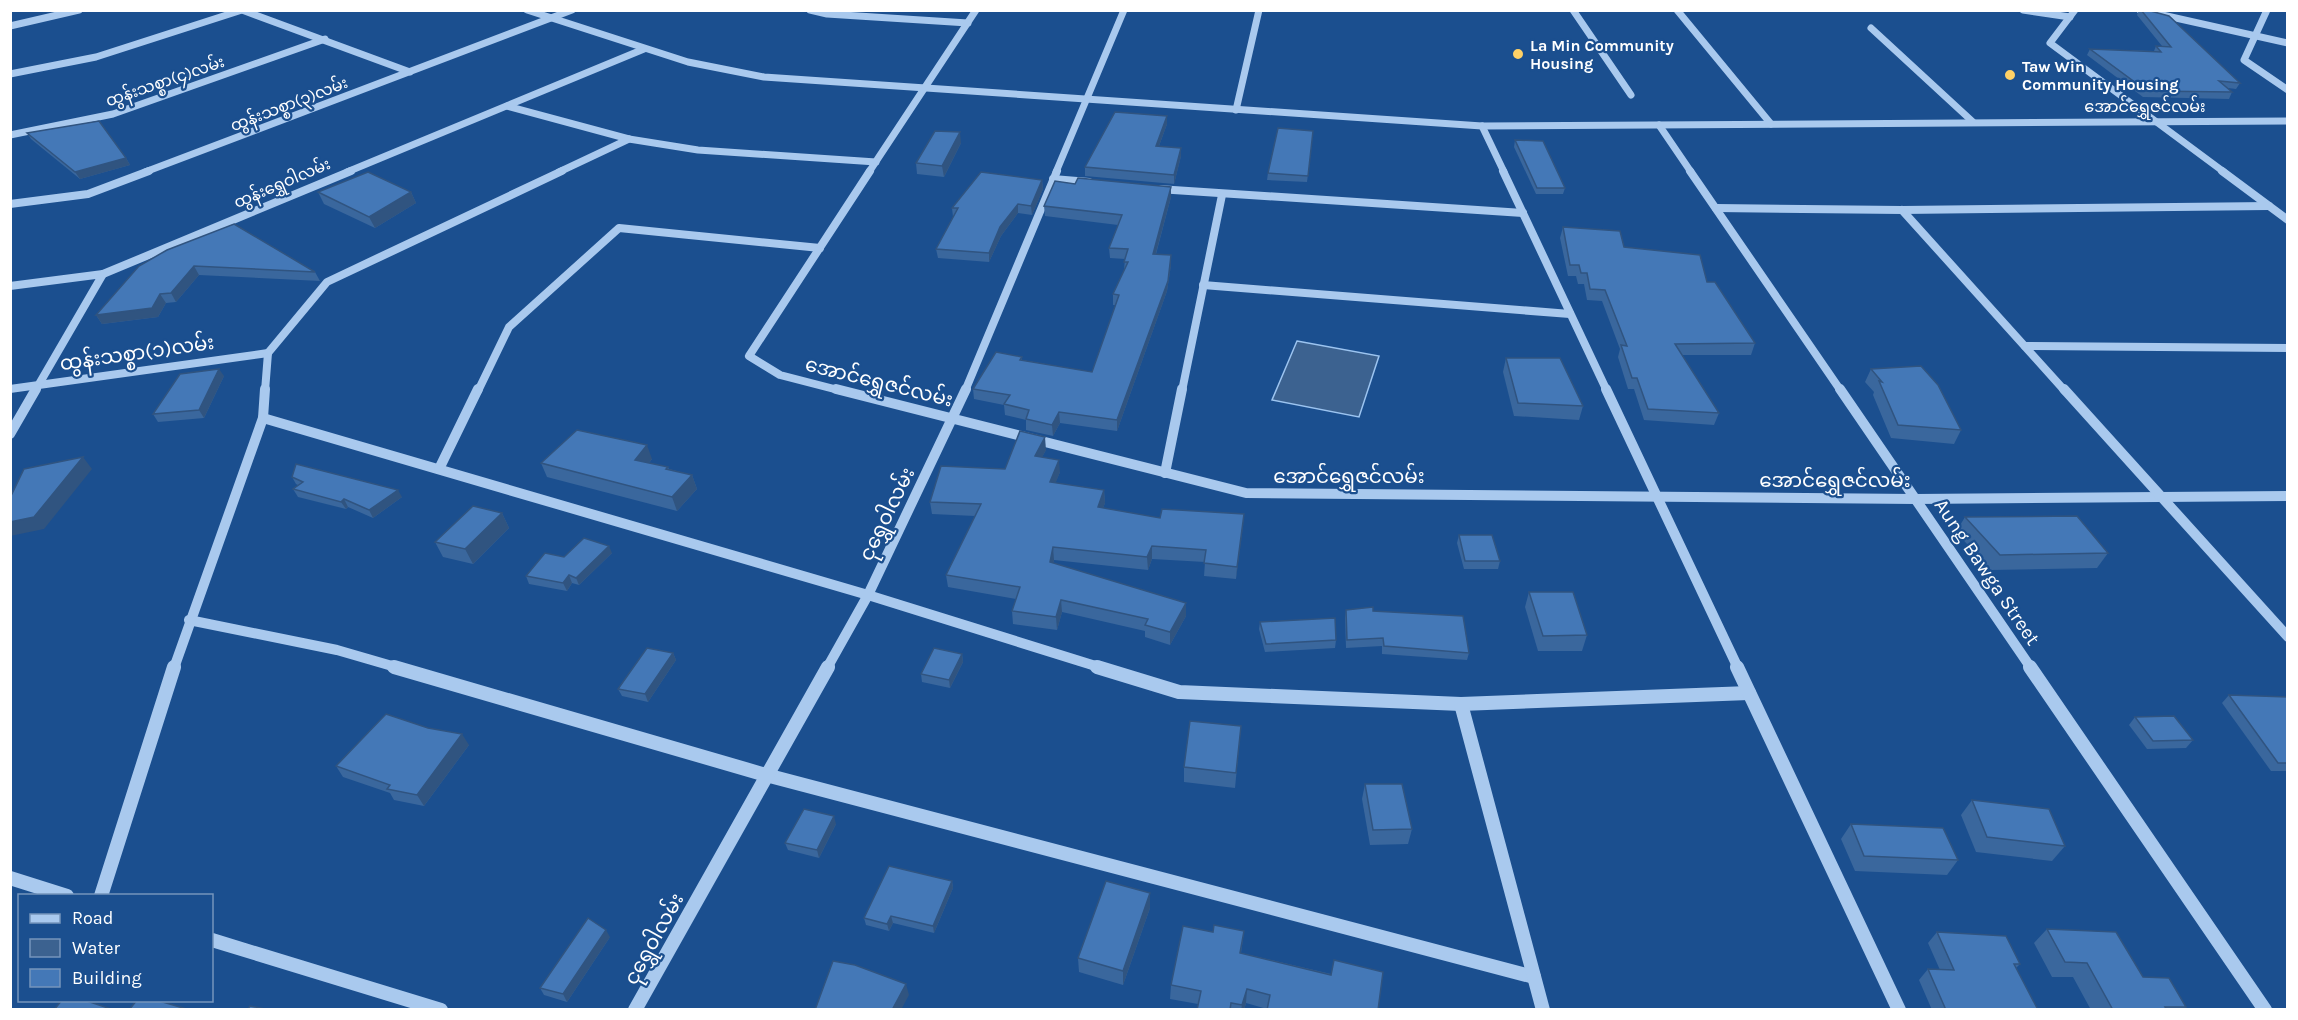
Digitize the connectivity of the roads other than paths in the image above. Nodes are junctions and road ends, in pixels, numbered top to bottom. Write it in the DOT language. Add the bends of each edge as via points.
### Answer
graph roads {
  1 [pos="79,10"];
  2 [pos="242,10"];
  3 [pos="527,10"];
  4 [pos="572,10"];
  5 [pos="810,10"];
  6 [pos="976,10"];
  7 [pos="1124,10"];
  8 [pos="1259,10"];
  9 [pos="1573,10"];
  10 [pos="1677,10"];
  11 [pos="2023,10"];
  12 [pos="2140,10"];
  13 [pos="2267,10"];
  14 [pos="2072,14"];
  15 [pos="551,18"];
  16 [pos="968,23"];
  17 [pos="10,26"];
  18 [pos="1871,28"];
  19 [pos="2257,36"];
  20 [pos="325,39"];
  21 [pos="2288,43"];
  22 [pos="644,49"];
  23 [pos="410,72"];
  24 [pos="10,74"];
  25 [pos="925,88"];
  26 [pos="2288,90"];
  27 [pos="1631,95"];
  28 [pos="1086,100"];
  29 [pos="507,106"];
  30 [pos="1236,110"];
  31 [pos="2153,121"];
  32 [pos="1973,122"];
  33 [pos="2288,122"];
  34 [pos="1771,124"];
  35 [pos="1659,125"];
  36 [pos="1482,126"];
  37 [pos="10,135"];
  38 [pos="629,139"];
  39 [pos="876,162"];
  40 [pos="1053,179"];
  41 [pos="1098,183"];
  42 [pos="1143,187"];
  43 [pos="1222,195"];
  44 [pos="10,204"];
  45 [pos="2269,206"];
  46 [pos="1716,208"];
  47 [pos="1902,210"];
  48 [pos="1523,213"];
  49 [pos="2288,220"];
  50 [pos="820,248"];
  51 [pos="103,274"];
  52 [pos="1203,285"];
  53 [pos="10,286"];
  54 [pos="1570,314"];
  55 [pos="2025,346"];
  56 [pos="2288,348"];
  57 [pos="268,353"];
  58 [pos="39,384"];
  59 [pos="10,389"];
  60 [pos="263,418"];
  61 [pos="953,419"];
  62 [pos="10,434"];
  63 [pos="439,469"];
  64 [pos="1165,473"];
  65 [pos="2288,496"];
  66 [pos="1656,497"];
  67 [pos="2161,497"];
  68 [pos="1915,499"];
  69 [pos="868,595"];
  70 [pos="189,620"];
  71 [pos="2288,637"];
  72 [pos="1749,693"];
  73 [pos="1461,704"];
  74 [pos="766,775"];
  75 [pos="10,878"];
  76 [pos="61,894"];
  77 [pos="102,894"];
  78 [pos="213,940"];
  79 [pos="1534,977"];
  80 [pos="441,1010"];
  81 [pos="635,1010"];
  82 [pos="1543,1010"];
  83 [pos="1899,1010"];
  84 [pos="2265,1010"];
  1 -- 17 [label="street"];
  2 -- 20 [label="street"];
  2 -- 24 [label="street" via="96,57"];
  3 -- 15 [label="street, အောင်ရွှေဇင်လမ်း"];
  4 -- 15 [label="street, ထွန်းသစ္စာ(၃)လမ်း"];
  5 -- 16 [label="street"];
  6 -- 16 [label="street, အောင်ရွှေဇင်လမ်း"];
  7 -- 28 [label="street, ငုရွှေဝါလမ်း"];
  8 -- 30 [label="street"];
  9 -- 27 [label="street"];
  10 -- 34 [label="street"];
  11 -- 14 [label="street"];
  12 -- 19 [label="street"];
  13 -- 19 [label="street"];
  14 -- 31 [label="street" via="2050,43"];
  15 -- 22 [label="street, အောင်ရွှေဇင်လမ်း"];
  15 -- 23 [label="street, ထွန်းသစ္စာ(၃)လမ်း"];
  16 -- 25 [label="street, အောင်ရွှေဇင်လမ်း"];
  18 -- 32 [label="street"];
  19 -- 21 [label="street"];
  19 -- 26 [label="street" via="2244,60"];
  20 -- 23 [label="street"];
  20 -- 37 [label="street, ထွန်းသစ္စာ(၄)လမ်း" via="113,114"];
  22 -- 25 [label="street, အောင်ရွှေဇင်လမ်း" via="764,77"];
  22 -- 29 [label="street, ထွန်းရွှေဝါလမ်း"];
  23 -- 44 [label="street, ထွန်းသစ္စာ(၃)လမ်း" via="88,194"];
  25 -- 28 [label="street, အောင်ရွှေဇင်လမ်း"];
  25 -- 39 [label="street, အောင်ရွှေဇင်လမ်း"];
  28 -- 30 [label="street, အောင်ရွှေဇင်လမ်း"];
  28 -- 40 [label="street, ငုရွှေဝါလမ်း"];
  29 -- 38 [label="street"];
  29 -- 51 [label="street, ထွန်းရွှေဝါလမ်း"];
  30 -- 36 [label="street, အောင်ရွှေဇင်လမ်း"];
  31 -- 32 [label="street, အောင်ရွှေဇင်လမ်း"];
  31 -- 33 [label="street, အောင်ရွှေဇင်လမ်း"];
  31 -- 45 [label="street"];
  32 -- 34 [label="street, အောင်ရွှေဇင်လမ်း"];
  34 -- 35 [label="street, အောင်ရွှေဇင်လမ်း"];
  35 -- 36 [label="street, အောင်ရွှေဇင်လမ်း"];
  35 -- 46 [label="street, Aung Bawga Street"];
  36 -- 48 [label="street"];
  38 -- 39 [label="street" via="698,150"];
  38 -- 57 [label="street" via="327,282"];
  39 -- 50 [label="street, အောင်ရွှေဇင်လမ်း"];
  40 -- 41 [label="street"];
  40 -- 61 [label="street, ငုရွှေဝါလမ်း"];
  42 -- 43 [label="street"];
  43 -- 48 [label="street"];
  43 -- 52 [label="street"];
  45 -- 47 [label="street"];
  45 -- 49 [label="street"];
  46 -- 47 [label="street"];
  46 -- 68 [label="street, Aung Bawga Street"];
  47 -- 55 [label="street"];
  48 -- 54 [label="street"];
  50 -- 61 [label="street, အောင်ရွှေဇင်လမ်း" via="749,356 780,375"];
  50 -- 63 [label="street" via="619,228 509,327"];
  51 -- 53 [label="street, ထွန်းရွှေဝါလမ်း"];
  51 -- 58 [label="street"];
  52 -- 54 [label="street"];
  52 -- 64 [label="street"];
  54 -- 66 [label="street"];
  55 -- 56 [label="street"];
  55 -- 67 [label="street"];
  57 -- 58 [label="street, ထွန်းသစ္စာ(၁)လမ်း"];
  57 -- 60 [label="street"];
  58 -- 59 [label="street, ထွန်းသစ္စာ(၁)လမ်း"];
  58 -- 62 [label="street"];
  60 -- 63 [label="street"];
  60 -- 70 [label="street"];
  61 -- 64 [label="street, အောင်ရွှေဇင်လမ်း"];
  61 -- 69 [label="street, ငုရွှေဝါလမ်း"];
  63 -- 69 [label="street"];
  64 -- 66 [label="street, အောင်ရွှေဇင်လမ်း" via="1246,494"];
  65 -- 67 [label="street, အောင်ရွှေဇင်လမ်း"];
  66 -- 68 [label="street, အောင်ရွှေဇင်လမ်း"];
  66 -- 72 [label="street"];
  67 -- 68 [label="street, အောင်ရွှေဇင်လမ်း"];
  67 -- 71 [label="street"];
  68 -- 84 [label="street, Aung Bawga Street"];
  69 -- 73 [label="street" via="1179,692"];
  69 -- 74 [label="street, ငုရွှေဝါလမ်း"];
  70 -- 74 [label="street" via="337,651"];
  70 -- 77 [label="street"];
  72 -- 73 [label="street"];
  72 -- 83 [label="street"];
  73 -- 79 [label="street"];
  74 -- 79 [label="street"];
  74 -- 81 [label="street, ငုရွှေဝါလမ်း"];
  75 -- 76 [label="street"];
  78 -- 80 [label="street"];
  79 -- 82 [label="street"];
}
